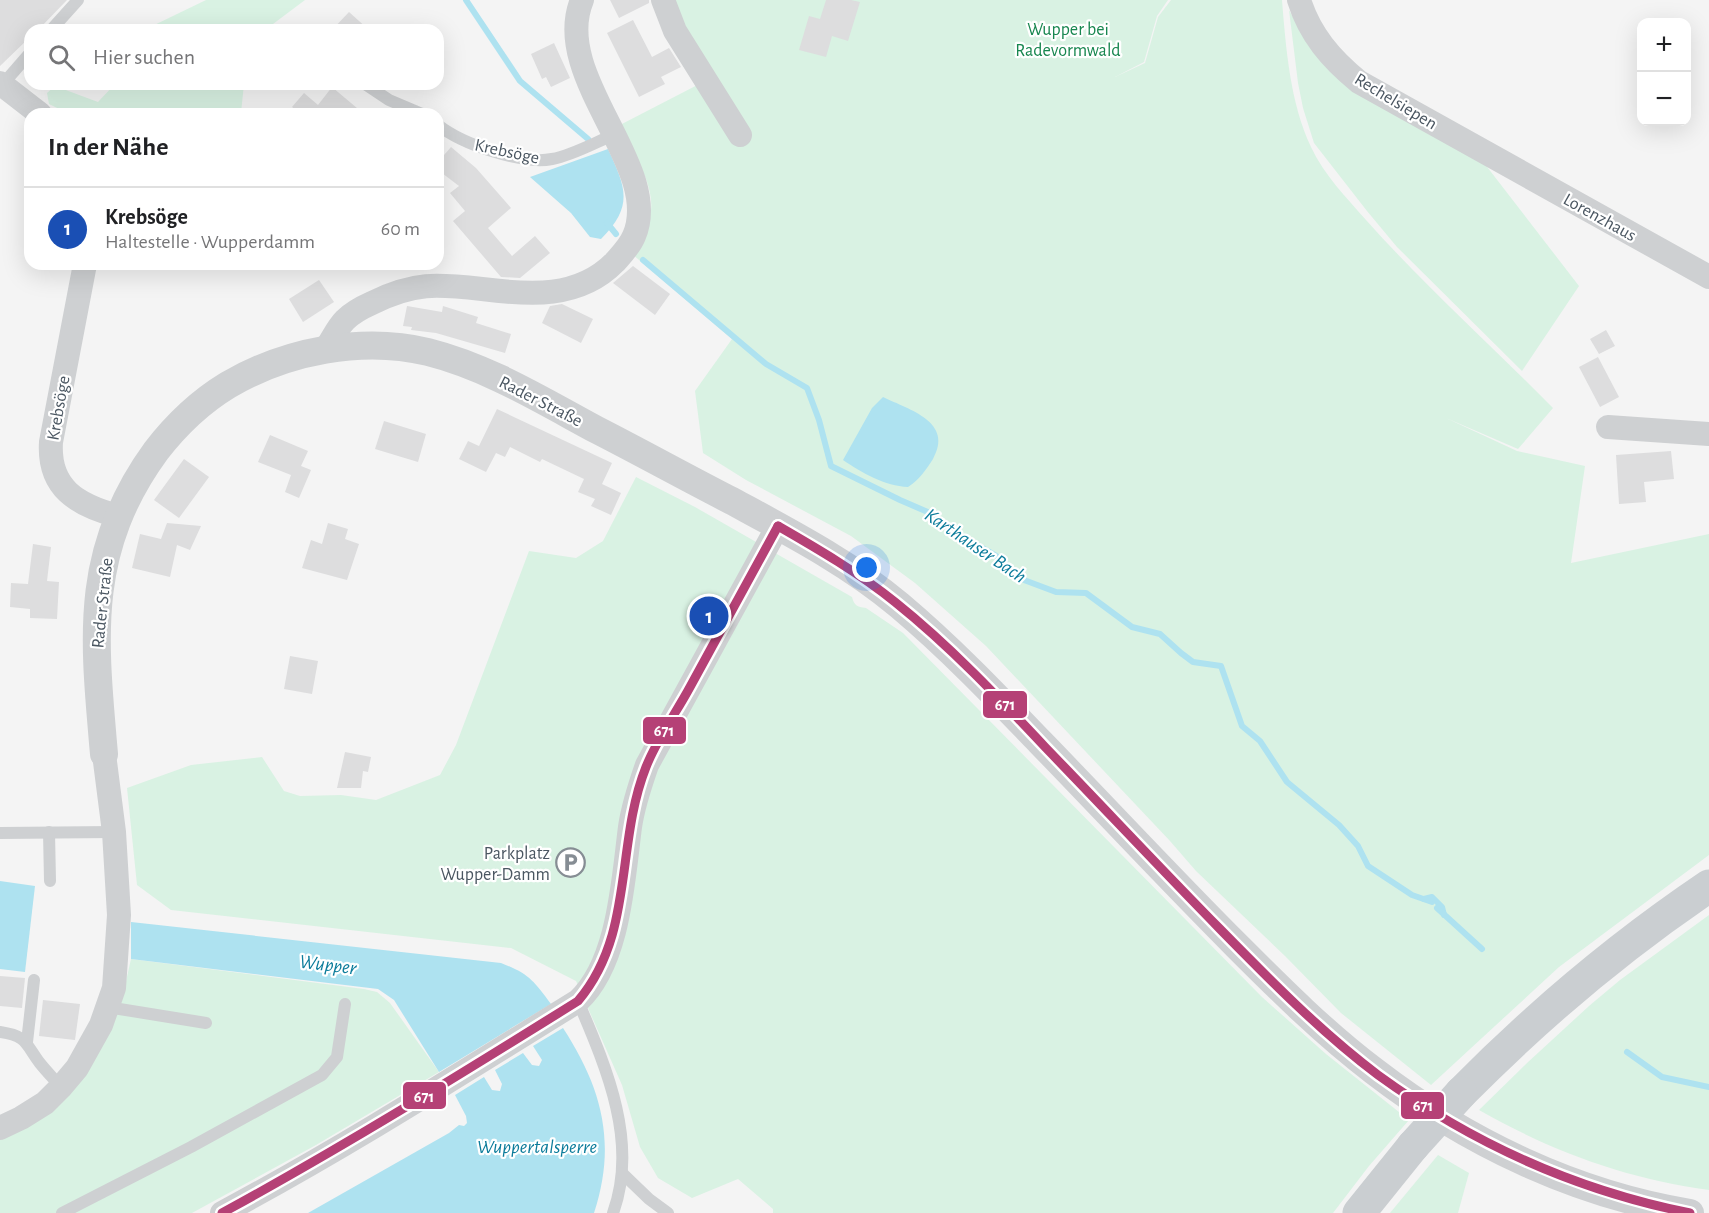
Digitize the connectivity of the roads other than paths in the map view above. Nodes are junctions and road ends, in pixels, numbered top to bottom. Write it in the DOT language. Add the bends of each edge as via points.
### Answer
graph roads {
  1 [pos="78,0"];
  2 [pos="582,0"];
  3 [pos="663,0"];
  4 [pos="1299,0"];
  5 [pos="56,24"];
  6 [pos="24,59"];
  7 [pos="1,83"];
  8 [pos="373,90"];
  9 [pos="32,108"];
  10 [pos="409,108"];
  11 [pos="444,129"];
  12 [pos="613,135"];
  13 [pos="740,135"];
  14 [pos="1490,156"];
  15 [pos="84,270"];
  16 [pos="1709,277"];
  17 [pos="325,350"];
  18 [pos="1608,427"];
  19 [pos="1709,434"];
  20 [pos="118,516"];
  21 [pos="778,526"];
  22 [pos="104,754"];
  23 [pos="49,832"];
  24 [pos="114,832"];
  25 [pos="0,834"];
  26 [pos="50,881"];
  27 [pos="1709,886"];
  28 [pos="34,980"];
  29 [pos="578,1001"];
  30 [pos="345,1004"];
  31 [pos="106,1007"];
  32 [pos="206,1023"];
  33 [pos="0,1032"];
  34 [pos="27,1042"];
  35 [pos="61,1087"];
  36 [pos="0,1128"];
  37 [pos="622,1173"];
  38 [pos="62,1213"];
  39 [pos="222,1213"];
  40 [pos="613,1213"];
  41 [pos="668,1213"];
  42 [pos="1359,1213"];
  43 [pos="1690,1213"];
  1 -- 5 [label="lane"];
  2 -- 12 [label="street" via="576,21 577,46"];
  3 -- 13 [label="street" via="675,31"];
  4 -- 14 [label="street, Rechelsiepen" via="1315,37 1359,82"];
  6 -- 7 [label="lane"];
  7 -- 9 [label="street"];
  8 -- 10 [label="lane"];
  11 -- 12 [label="lane, Krebsöge" via="478,147 543,160"];
  12 -- 17 [label="street" via="634,181 638,215 631,242 599,275 570,288 535,294 438,285 405,289 350,315"];
  14 -- 16 [label="street, Lorenzhaus"];
  15 -- 20 [label="street, Krebsöge" via="51,442 51,462 58,481 71,495 96,510"];
  17 -- 20 [label="street, Rader Straße" via="261,369 203,402 163,442 135,481"];
  17 -- 21 [label="street, Rader Straße" via="398,347 459,362 532,396"];
  18 -- 19 [label="street"];
  20 -- 22 [label="street, Rader Straße" via="102,571 97,615 96,663"];
  21 -- 29 [label="street" via="647,765 630,826 617,918 595,982"];
  21 -- 43 [label="street, Rader Straße" via="875,586 960,660 1274,983 1379,1075 1466,1131 1524,1162 1625,1199"];
  22 -- 24 [label="street, Rader Straße"];
  23 -- 24 [label="lane"];
  23 -- 25 [label="lane"];
  23 -- 26 [label="lane"];
  24 -- 31 [label="street, Rader Straße" via="119,915 117,959 114,988"];
  27 -- 42 [label="main road, bridge" via="1586,976 1509,1044 1413,1146"];
  28 -- 34 [label="lane"];
  29 -- 37 [label="lane" via="615,1102"];
  29 -- 39 [label="street" via="285,1180"];
  30 -- 38 [label="lane" via="337,1057 322,1075"];
  31 -- 32 [label="lane"];
  31 -- 35 [label="street, Rader Straße" via="101,1025 77,1068"];
  33 -- 34 [label="lane"];
  34 -- 35 [label="lane"];
  35 -- 36 [label="street, Rader Straße" via="45,1103"];
  37 -- 40 [label="lane"];
  37 -- 41 [label="lane"];
}
